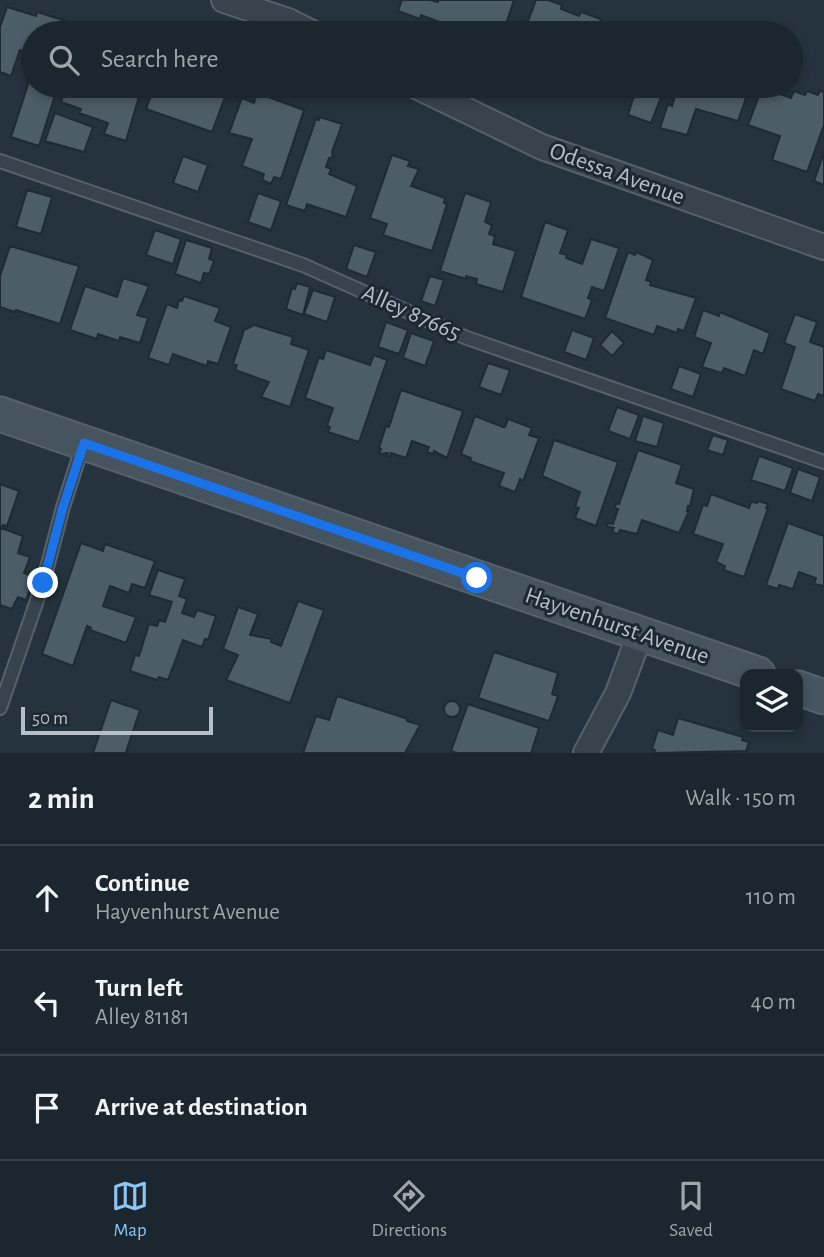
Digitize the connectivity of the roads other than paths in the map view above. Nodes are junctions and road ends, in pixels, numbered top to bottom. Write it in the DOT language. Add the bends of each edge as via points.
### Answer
graph roads {
  1 [pos="224,0"];
  2 [pos="288,21"];
  3 [pos="441,98"];
  4 [pos="0,161"];
  5 [pos="824,247"];
  6 [pos="0,414"];
  7 [pos="84,443"];
  8 [pos="824,462"];
  9 [pos="640,634"];
  10 [pos="743,669"];
  11 [pos="803,690"];
  12 [pos="824,697"];
  13 [pos="0,708"];
  14 [pos="586,753"];
  1 -- 2 [label="street"];
  3 -- 5 [label="street, Odessa Avenue" via="542,147"];
  4 -- 8 [label="lane, Alley 87665" via="303,265 467,338"];
  6 -- 7 [label="main road, Hayvenhurst Avenue"];
  7 -- 9 [label="main road, Hayvenhurst Avenue"];
  7 -- 13 [label="lane"];
  9 -- 10 [label="main road, Hayvenhurst Avenue"];
  9 -- 14 [label="street" via="618,693"];
  11 -- 12 [label="main road"];
}
